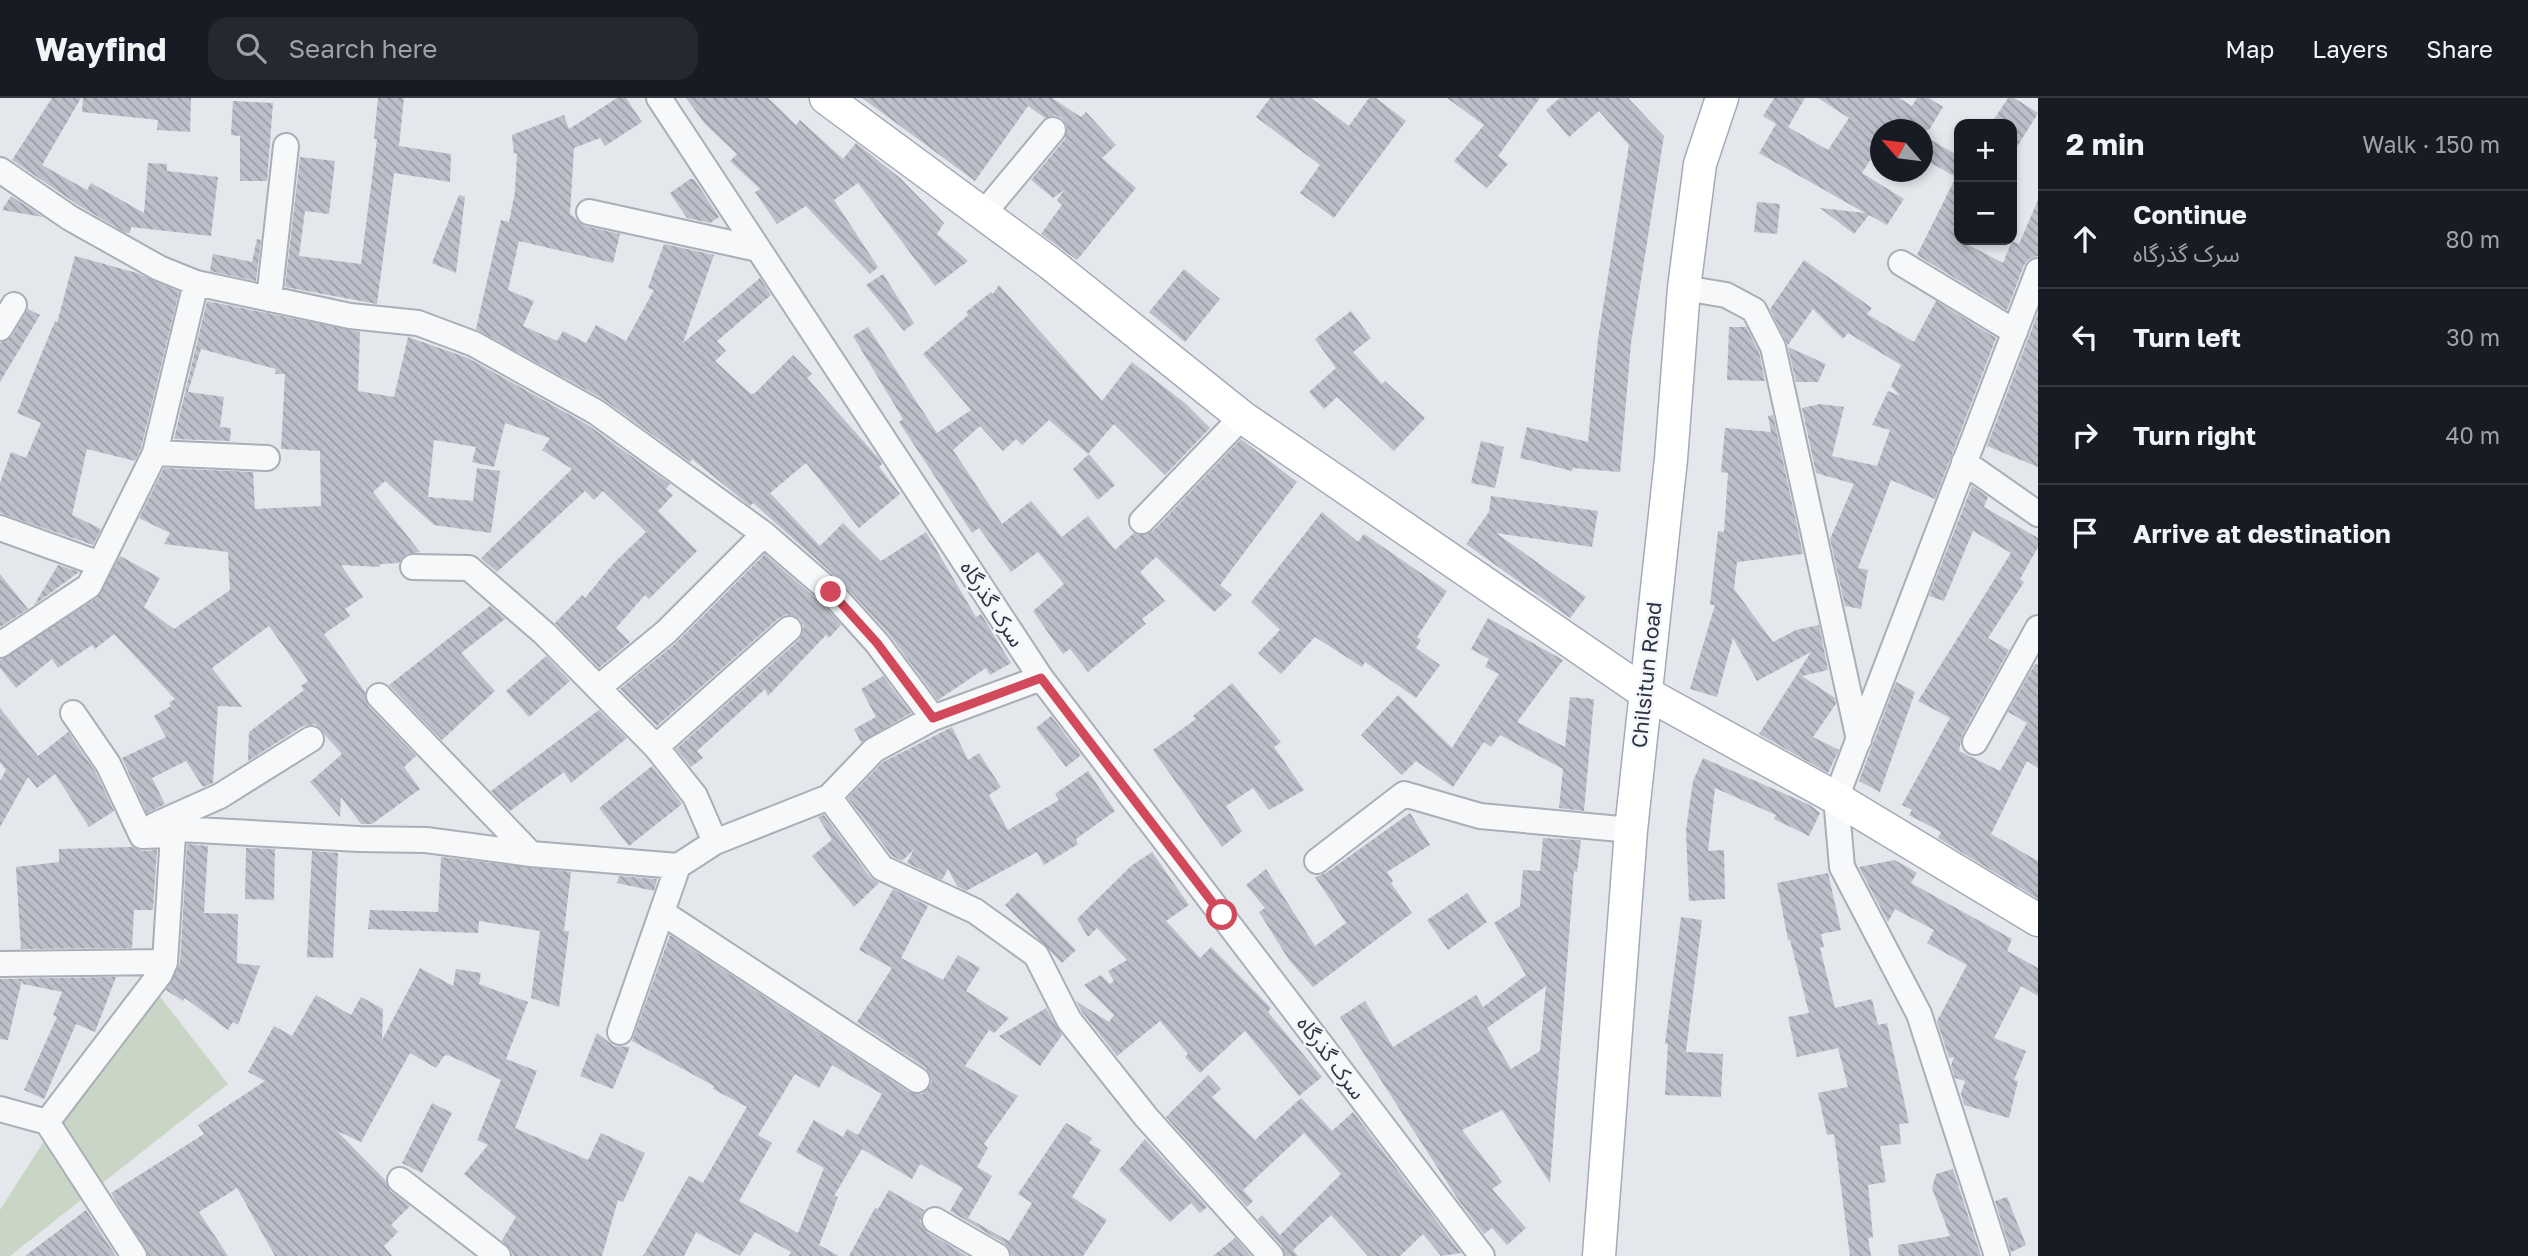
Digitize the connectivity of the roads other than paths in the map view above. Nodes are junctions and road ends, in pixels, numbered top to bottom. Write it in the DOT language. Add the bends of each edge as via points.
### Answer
graph roads {
  1 [pos="659,98"];
  2 [pos="826,98"];
  3 [pos="1722,98"];
  4 [pos="1053,130"];
  5 [pos="286,146"];
  6 [pos="0,170"];
  7 [pos="589,212"];
  8 [pos="983,214"];
  9 [pos="758,248"];
  10 [pos="1901,263"];
  11 [pos="2038,271"];
  12 [pos="196,283"];
  13 [pos="1684,288"];
  14 [pos="269,299"];
  15 [pos="14,305"];
  16 [pos="0,328"];
  17 [pos="2015,332"];
  18 [pos="1242,417"];
  19 [pos="155,453"];
  20 [pos="267,458"];
  21 [pos="1964,462"];
  22 [pos="2038,514"];
  23 [pos="1142,521"];
  24 [pos="0,528"];
  25 [pos="764,534"];
  26 [pos="100,564"];
  27 [pos="413,567"];
  28 [pos="2038,628"];
  29 [pos="789,629"];
  30 [pos="0,645"];
  31 [pos="1041,678"];
  32 [pos="598,688"];
  33 [pos="1644,692"];
  34 [pos="379,695"];
  35 [pos="72,713"];
  36 [pos="933,718"];
  37 [pos="311,739"];
  38 [pos="1860,740"];
  39 [pos="1975,742"];
  40 [pos="656,747"];
  41 [pos="829,797"];
  42 [pos="1836,798"];
  43 [pos="1631,830"];
  44 [pos="138,832"];
  45 [pos="173,835"];
  46 [pos="715,842"];
  47 [pos="531,853"];
  48 [pos="1317,861"];
  49 [pos="678,866"];
  50 [pos="663,913"];
  51 [pos="2038,920"];
  52 [pos="165,962"];
  53 [pos="0,964"];
  54 [pos="620,1032"];
  55 [pos="917,1080"];
  56 [pos="0,1109"];
  57 [pos="47,1122"];
  58 [pos="400,1180"];
  59 [pos="935,1220"];
  60 [pos="134,1256"];
  61 [pos="498,1256"];
  62 [pos="997,1256"];
  63 [pos="1271,1256"];
  64 [pos="1482,1256"];
  65 [pos="1599,1256"];
  66 [pos="1997,1256"];
  1 -- 9 [label="street, سرک گذرگاه"];
  2 -- 8 [label="main road"];
  3 -- 13 [label="main road, Chilsitun Road" via="1700,164"];
  4 -- 8 [label="street"];
  5 -- 14 [label="street"];
  6 -- 12 [label="street" via="70,218 159,268"];
  7 -- 9 [label="street"];
  8 -- 18 [label="main road"];
  9 -- 31 [label="street, سرک گذرگاه"];
  10 -- 17 [label="street"];
  11 -- 17 [label="street"];
  12 -- 14 [label="street"];
  12 -- 19 [label="street"];
  13 -- 33 [label="main road, Chilsitun Road" via="1671,458"];
  13 -- 38 [label="street" via="1726,295 1754,310 1773,347"];
  14 -- 25 [label="street" via="350,316 418,323 474,344 597,412"];
  15 -- 16 [label="street"];
  17 -- 21 [label="street"];
  18 -- 23 [label="street"];
  18 -- 33 [label="main road"];
  19 -- 20 [label="street"];
  19 -- 26 [label="street"];
  21 -- 22 [label="street"];
  21 -- 38 [label="street"];
  24 -- 26 [label="street"];
  25 -- 32 [label="street" via="666,632"];
  25 -- 36 [label="street" via="831,592 877,643"];
  26 -- 30 [label="street" via="89,586"];
  27 -- 32 [label="street" via="469,568"];
  28 -- 39 [label="street"];
  29 -- 40 [label="street"];
  31 -- 36 [label="street"];
  31 -- 64 [label="street, سرک گذرگاه"];
  32 -- 40 [label="street"];
  33 -- 42 [label="main road"];
  33 -- 43 [label="main road, Chilsitun Road"];
  34 -- 47 [label="street"];
  35 -- 44 [label="street" via="108,764"];
  36 -- 41 [label="street" via="874,750"];
  37 -- 44 [label="street" via="220,796"];
  38 -- 42 [label="street"];
  40 -- 46 [label="street" via="695,796"];
  41 -- 46 [label="street"];
  41 -- 63 [label="street" via="882,867 975,911 1036,955 1069,1020 1146,1117"];
  42 -- 51 [label="main road"];
  42 -- 66 [label="street" via="1842,867 1919,1014"];
  43 -- 48 [label="street" via="1480,816 1404,793"];
  43 -- 65 [label="main road, Chilsitun Road"];
  44 -- 45 [label="street" via="142,836"];
  45 -- 47 [label="street" via="179,829 426,840"];
  45 -- 52 [label="street"];
  46 -- 49 [label="street"];
  47 -- 49 [label="street"];
  49 -- 50 [label="street"];
  50 -- 54 [label="street"];
  50 -- 55 [label="street"];
  52 -- 53 [label="street"];
  52 -- 57 [label="street"];
  56 -- 57 [label="street"];
  57 -- 60 [label="street"];
  58 -- 61 [label="street"];
  59 -- 62 [label="street"];
}
